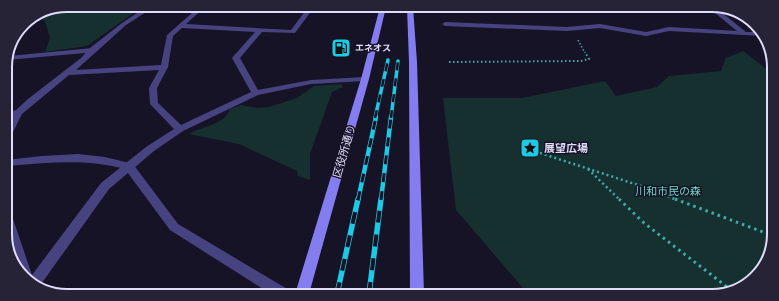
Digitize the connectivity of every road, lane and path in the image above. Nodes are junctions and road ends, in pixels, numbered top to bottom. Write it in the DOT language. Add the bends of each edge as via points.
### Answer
graph roads {
  1 [pos="143,12"];
  2 [pos="196,12"];
  3 [pos="308,12"];
  4 [pos="382,12"];
  5 [pos="410,12"];
  6 [pos="717,12"];
  7 [pos="445,24"];
  8 [pos="178,26"];
  9 [pos="571,29"];
  10 [pos="260,30"];
  11 [pos="744,34"];
  12 [pos="755,34"];
  13 [pos="93,50"];
  14 [pos="13,57"];
  15 [pos="449,62"];
  16 [pos="164,66"];
  17 [pos="68,73"];
  18 [pos="365,79"];
  19 [pos="256,93"];
  20 [pos="18,113"];
  21 [pos="12,114"];
  22 [pos="12,124"];
  23 [pos="180,129"];
  24 [pos="540,153"];
  25 [pos="12,162"];
  26 [pos="130,166"];
  27 [pos="587,168"];
  28 [pos="767,233"];
  29 [pos="12,234"];
  30 [pos="23,266"];
  31 [pos="37,280"];
  32 [pos="727,287"];
  33 [pos="276,289"];
  34 [pos="303,289"];
  35 [pos="417,289"];
  1 -- 13 [label="street"];
  2 -- 8 [label="street"];
  3 -- 10 [label="street" via="293,32"];
  4 -- 18 [label="street, 区役所通り"];
  5 -- 35 [label="street"];
  6 -- 11 [label="street"];
  7 -- 9 [label="street"];
  8 -- 10 [label="street"];
  8 -- 16 [label="street" via="170,35"];
  9 -- 11 [label="street" via="600,26 646,34 669,29"];
  9 -- 15 [label="path" via="589,59"];
  10 -- 19 [label="street" via="236,58"];
  11 -- 12 [label="street"];
  13 -- 14 [label="street"];
  13 -- 17 [label="street"];
  16 -- 17 [label="street"];
  16 -- 23 [label="street" via="152,88 154,104"];
  17 -- 20 [label="street"];
  18 -- 19 [label="street" via="311,82"];
  18 -- 34 [label="street, 区役所通り"];
  19 -- 23 [label="street"];
  20 -- 21 [label="street"];
  20 -- 22 [label="street"];
  23 -- 26 [label="street"];
  24 -- 27 [label="path"];
  25 -- 26 [label="street" via="75,158"];
  26 -- 31 [label="street" via="105,186"];
  26 -- 33 [label="street" via="174,227"];
  27 -- 28 [label="path"];
  27 -- 32 [label="path" via="644,223"];
  29 -- 30 [label="street"];
}
